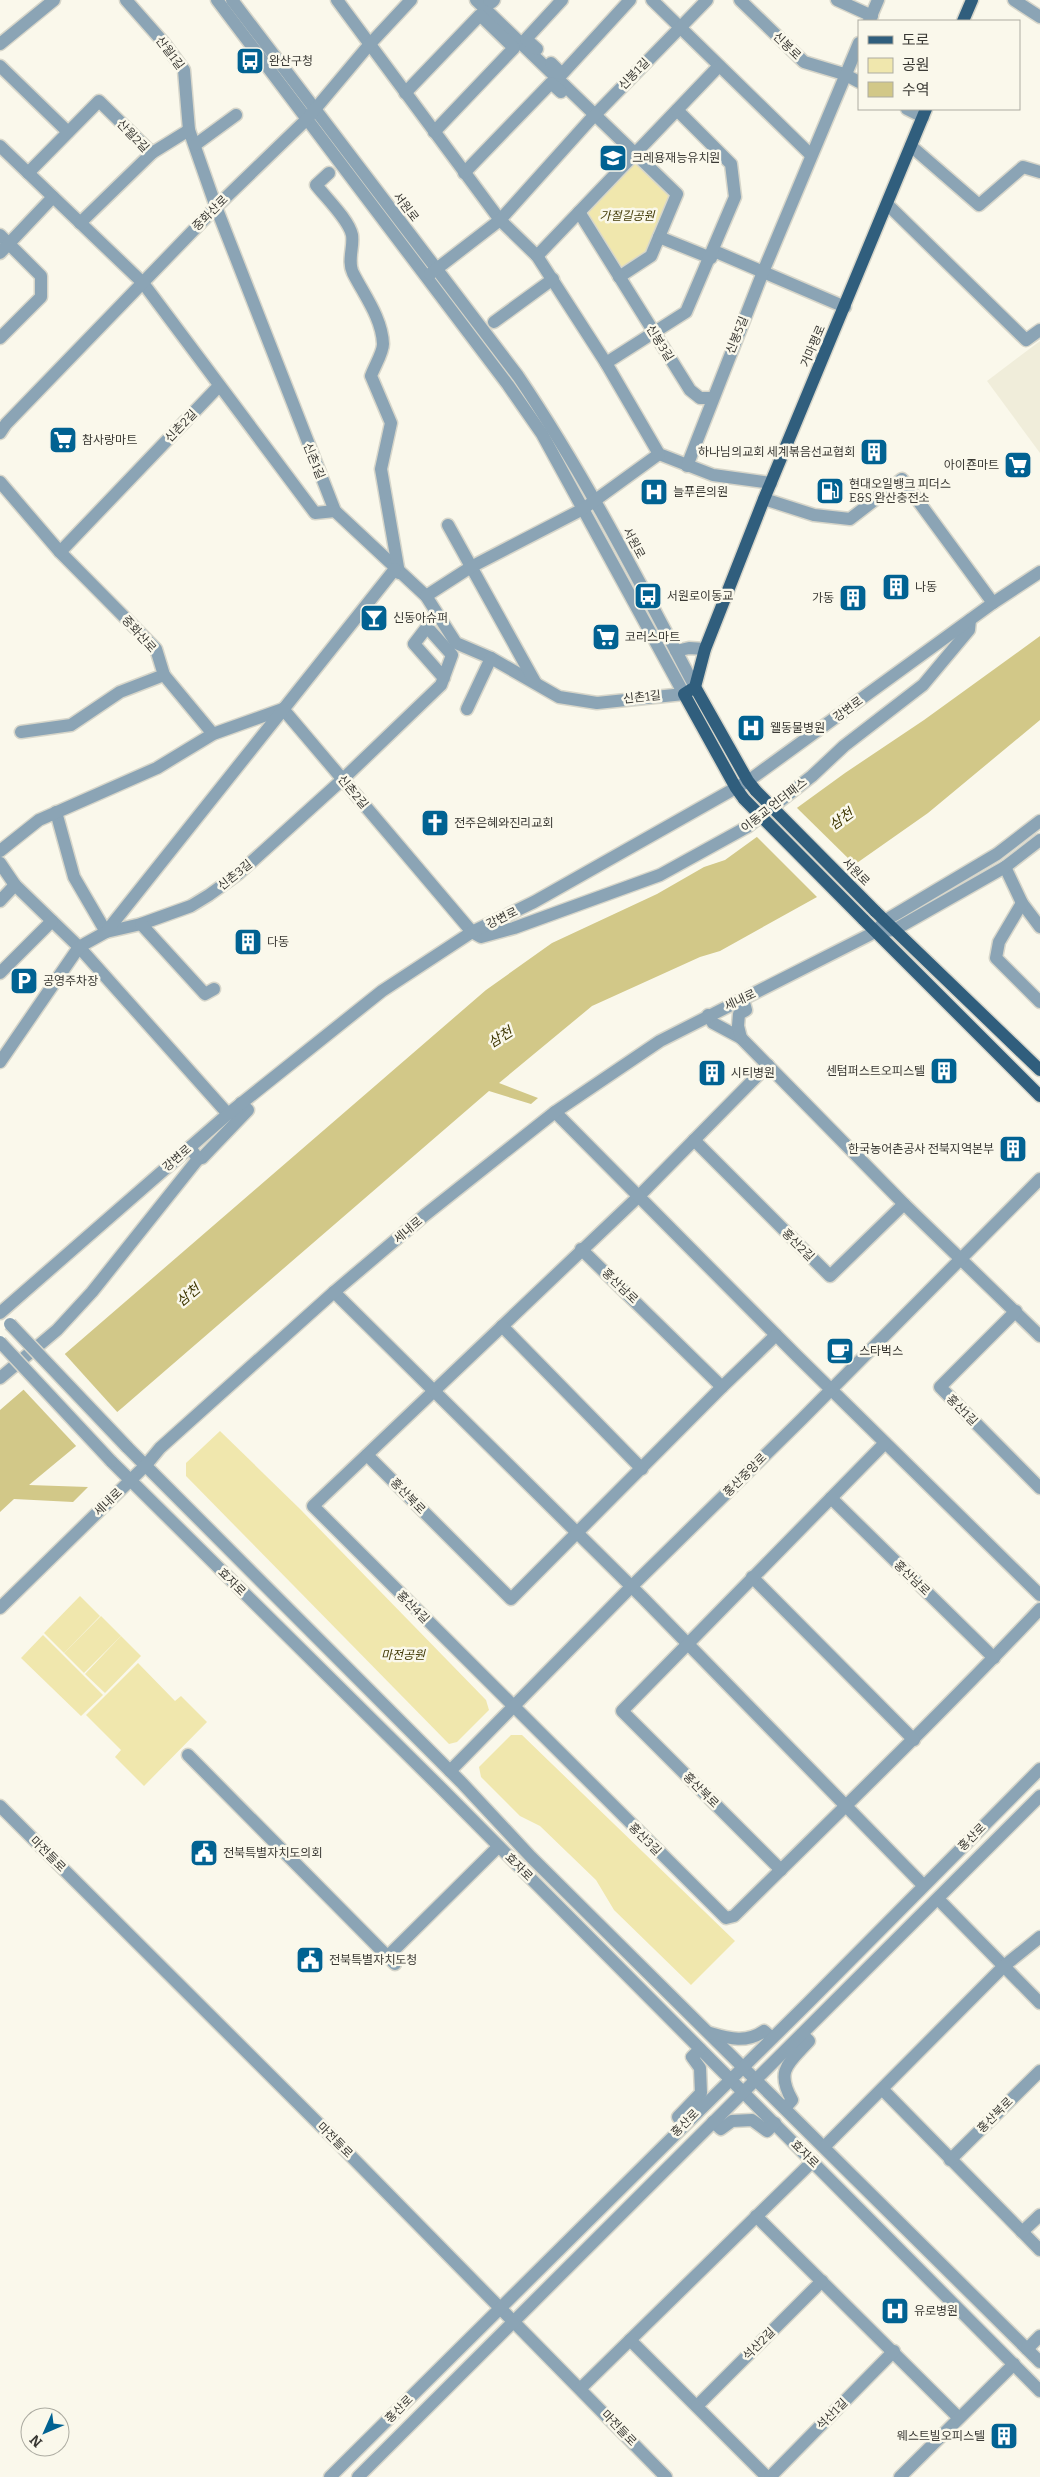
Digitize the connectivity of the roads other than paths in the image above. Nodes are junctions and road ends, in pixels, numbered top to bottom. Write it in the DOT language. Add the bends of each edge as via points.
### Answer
graph roads {
  1 [pos="54,0"];
  2 [pos="126,0"];
  3 [pos="217,0"];
  4 [pos="232,0"];
  5 [pos="337,0"];
  6 [pos="411,0"];
  7 [pos="476,0"];
  8 [pos="562,0"];
  9 [pos="630,0"];
  10 [pos="652,0"];
  11 [pos="707,0"];
  12 [pos="740,0"];
  13 [pos="837,0"];
  14 [pos="878,0"];
  15 [pos="972,0"];
  16 [pos="1014,0"];
  17 [pos="1040,17"];
  18 [pos="870,18"];
  19 [pos="963,20"];
  20 [pos="680,28"];
  21 [pos="0,44"];
  22 [pos="369,44"];
  23 [pos="858,45"];
  24 [pos="0,66"];
  25 [pos="719,66"];
  26 [pos="844,74"];
  27 [pos="858,81"];
  28 [pos="405,93"];
  29 [pos="315,110"];
  30 [pos="677,110"];
  31 [pos="911,110"];
  32 [pos="924,113"];
  33 [pos="236,114"];
  34 [pos="306,120"];
  35 [pos="589,121"];
  36 [pos="189,130"];
  37 [pos="68,132"];
  38 [pos="434,132"];
  39 [pos="195,145"];
  40 [pos="0,146"];
  41 [pos="912,146"];
  42 [pos="152,152"];
  43 [pos="635,153"];
  44 [pos="811,155"];
  45 [pos="1040,172"];
  46 [pos="28,173"];
  47 [pos="329,173"];
  48 [pos="464,173"];
  49 [pos="53,197"];
  50 [pos="888,205"];
  51 [pos="216,207"];
  52 [pos="578,212"];
  53 [pos="500,220"];
  54 [pos="80,223"];
  55 [pos="659,237"];
  56 [pos="3,244"];
  57 [pos="712,255"];
  58 [pos="537,256"];
  59 [pos="763,272"];
  60 [pos="431,273"];
  61 [pos="619,277"];
  62 [pos="553,279"];
  63 [pos="143,283"];
  64 [pos="845,307"];
  65 [pos="494,322"];
  66 [pos="1040,330"];
  67 [pos="654,334"];
  68 [pos="0,338"];
  69 [pos="606,363"];
  70 [pos="219,386"];
  71 [pos="712,398"];
  72 [pos="2,425"];
  73 [pos="659,454"];
  74 [pos="687,466"];
  75 [pos="0,482"];
  76 [pos="771,484"];
  77 [pos="764,499"];
  78 [pos="595,500"];
  79 [pos="583,509"];
  80 [pos="335,511"];
  81 [pos="448,525"];
  82 [pos="60,552"];
  83 [pos="471,567"];
  84 [pos="397,571"];
  85 [pos="1040,572"];
  86 [pos="426,596"];
  87 [pos="993,603"];
  88 [pos="434,611"];
  89 [pos="970,620"];
  90 [pos="427,627"];
  91 [pos="705,649"];
  92 [pos="676,651"];
  93 [pos="491,658"];
  94 [pos="164,676"];
  95 [pos="444,678"];
  96 [pos="535,683"];
  97 [pos="690,690"];
  98 [pos="283,709"];
  99 [pos="467,709"];
  100 [pos="21,732"];
  101 [pos="213,734"];
  102 [pos="342,780"];
  103 [pos="752,786"];
  104 [pos="736,788"];
  105 [pos="56,812"];
  106 [pos="1040,820"];
  107 [pos="1040,840"];
  108 [pos="0,851"];
  109 [pos="0,863"];
  110 [pos="1005,867"];
  111 [pos="15,885"];
  112 [pos="0,901"];
  113 [pos="1022,902"];
  114 [pos="52,921"];
  115 [pos="141,924"];
  116 [pos="890,925"];
  117 [pos="1040,927"];
  118 [pos="106,932"];
  119 [pos="472,932"];
  120 [pos="875,932"];
  121 [pos="78,947"];
  122 [pos="0,973"];
  123 [pos="214,989"];
  124 [pos="743,999"];
  125 [pos="1040,1002"];
  126 [pos="708,1015"];
  127 [pos="741,1038"];
  128 [pos="0,1062"];
  129 [pos="768,1065"];
  130 [pos="1040,1070"];
  131 [pos="1040,1096"];
  132 [pos="241,1103"];
  133 [pos="555,1112"];
  134 [pos="228,1114"];
  135 [pos="694,1140"];
  136 [pos="190,1147"];
  137 [pos="198,1159"];
  138 [pos="1040,1179"];
  139 [pos="638,1197"];
  140 [pos="904,1204"];
  141 [pos="581,1250"];
  142 [pos="960,1258"];
  143 [pos="334,1292"];
  144 [pos="1016,1311"];
  145 [pos="0,1314"];
  146 [pos="502,1326"];
  147 [pos="776,1335"];
  148 [pos="1040,1336"];
  149 [pos="0,1342"];
  150 [pos="0,1378"];
  151 [pos="722,1387"];
  152 [pos="830,1389"];
  153 [pos="434,1391"];
  154 [pos="885,1443"];
  155 [pos="367,1455"];
  156 [pos="146,1465"];
  157 [pos="642,1469"];
  158 [pos="131,1480"];
  159 [pos="1040,1488"];
  160 [pos="831,1498"];
  161 [pos="577,1534"];
  162 [pos="752,1577"];
  163 [pos="631,1586"];
  164 [pos="1040,1595"];
  165 [pos="0,1608"];
  166 [pos="1040,1609"];
  167 [pos="687,1643"];
  168 [pos="994,1658"];
  169 [pos="512,1707"];
  170 [pos="914,1740"];
  171 [pos="188,1755"];
  172 [pos="1040,1769"];
  173 [pos="450,1771"];
  174 [pos="1040,1796"];
  175 [pos="846,1805"];
  176 [pos="0,1806"];
  177 [pos="498,1847"];
  178 [pos="781,1870"];
  179 [pos="923,1885"];
  180 [pos="938,1899"];
  181 [pos="1040,1937"];
  182 [pos="1004,1966"];
  183 [pos="1040,2003"];
  184 [pos="709,2033"];
  185 [pos="802,2034"];
  186 [pos="772,2038"];
  187 [pos="700,2049"];
  188 [pos="743,2066"];
  189 [pos="1040,2071"];
  190 [pos="730,2079"];
  191 [pos="756,2079"];
  192 [pos="883,2090"];
  193 [pos="744,2092"];
  194 [pos="785,2108"];
  195 [pos="713,2122"];
  196 [pos="685,2124"];
  197 [pos="775,2124"];
  198 [pos="825,2146"];
  199 [pos="950,2160"];
  200 [pos="812,2161"];
  201 [pos="1040,2215"];
  202 [pos="756,2216"];
  203 [pos="1022,2232"];
  204 [pos="1040,2250"];
  205 [pos="822,2281"];
  206 [pos="499,2308"];
  207 [pos="513,2322"];
  208 [pos="1040,2336"];
  209 [pos="630,2340"];
  210 [pos="1027,2349"];
  211 [pos="894,2351"];
  212 [pos="1040,2362"];
  213 [pos="1014,2364"];
  214 [pos="581,2388"];
  215 [pos="1040,2391"];
  216 [pos="697,2406"];
  217 [pos="958,2417"];
  218 [pos="330,2477"];
  219 [pos="358,2477"];
  220 [pos="666,2477"];
  221 [pos="769,2477"];
  222 [pos="900,2477"];
  1 -- 21 [label="street"];
  2 -- 36 [label="street, 산월1길" via="184,70"];
  3 -- 34 [label="street, 서원로"];
  4 -- 29 [label="street, 서원로"];
  5 -- 22 [label="street"];
  6 -- 22 [label="street, 중화산로"];
  7 -- 43 [label="street"];
  8 -- 9 [label="street" via="526,39 562,74"];
  10 -- 20 [label="street"];
  11 -- 20 [label="street, 신봉1길"];
  12 -- 26 [label="street, 신봉로" via="804,62"];
  13 -- 18 [label="street"];
  14 -- 18 [label="street"];
  15 -- 19 [label="main road"];
  16 -- 17 [label="street"];
  20 -- 25 [label="street"];
  20 -- 35 [label="street, 신봉1길"];
  22 -- 28 [label="street"];
  22 -- 29 [label="street, 중화산로"];
  23 -- 26 [label="street"];
  24 -- 37 [label="street"];
  25 -- 30 [label="street"];
  25 -- 44 [label="street"];
  26 -- 27 [label="street, 신봉로"];
  26 -- 44 [label="street"];
  28 -- 38 [label="street"];
  28 -- 38 [label="street" via="480,15 514,48"];
  29 -- 34 [label="street, 중화산로"];
  29 -- 60 [label="street, 서원로"];
  30 -- 43 [label="street"];
  30 -- 57 [label="street" via="731,164 735,197"];
  31 -- 32 [label="street"];
  32 -- 41 [label="main road, 거마평로"];
  33 -- 39 [label="street"];
  34 -- 51 [label="street, 중화산로"];
  34 -- 60 [label="street, 서원로"];
  35 -- 48 [label="street" via="551,83"];
  35 -- 53 [label="street"];
  36 -- 39 [label="street, 산월1길"];
  36 -- 42 [label="street"];
  37 -- 42 [label="street, 산월2길" via="99,101"];
  37 -- 46 [label="street, 산월2길"];
  38 -- 48 [label="street"];
  39 -- 51 [label="street, 산월1길"];
  40 -- 46 [label="street"];
  41 -- 45 [label="street" via="979,206 1023,167"];
  41 -- 50 [label="main road, 거마평로"];
  42 -- 54 [label="street, 산월2길"];
  43 -- 52 [label="street"];
  43 -- 55 [label="street" via="677,194"];
  44 -- 59 [label="street, 신봉5길"];
  46 -- 49 [label="street"];
  47 -- 84 [label="street" via="316,186 341,215 352,235 352,272 376,316 383,344 371,376 390,423 382,470"];
  48 -- 53 [label="street"];
  49 -- 54 [label="street"];
  49 -- 56 [label="street"];
  50 -- 64 [label="main road, 거마평로"];
  50 -- 66 [label="street" via="1026,340"];
  51 -- 63 [label="street, 중화산로"];
  51 -- 80 [label="street, 신촌1길"];
  52 -- 58 [label="street"];
  52 -- 61 [label="street, 신봉3길"];
  53 -- 58 [label="street"];
  53 -- 60 [label="street"];
  54 -- 63 [label="street"];
  55 -- 57 [label="street"];
  55 -- 61 [label="street" via="651,256"];
  56 -- 68 [label="street" via="41,276 40,297"];
  57 -- 59 [label="street"];
  57 -- 67 [label="street" via="686,312"];
  58 -- 62 [label="street"];
  59 -- 64 [label="street"];
  59 -- 71 [label="street, 신봉5길"];
  60 -- 78 [label="street, 서원로" via="518,376 555,430"];
  60 -- 79 [label="street, 서원로" via="542,434"];
  61 -- 67 [label="street, 신봉3길"];
  62 -- 65 [label="street"];
  62 -- 69 [label="street"];
  63 -- 70 [label="street"];
  63 -- 72 [label="street, 중화산로"];
  64 -- 76 [label="main road, 거마평로"];
  67 -- 69 [label="street"];
  67 -- 71 [label="street, 신봉3길" via="690,390 700,398"];
  69 -- 73 [label="street"];
  70 -- 80 [label="street" via="315,513"];
  70 -- 82 [label="street, 신촌2길"];
  71 -- 74 [label="street"];
  73 -- 74 [label="street"];
  73 -- 78 [label="street"];
  74 -- 76 [label="street" via="713,475"];
  75 -- 82 [label="street, 중화산로"];
  76 -- 77 [label="main road, 거마평로"];
  77 -- 87 [label="street" via="814,515 850,519 902,479"];
  77 -- 91 [label="main road, 거마평로"];
  78 -- 79 [label="street"];
  78 -- 92 [label="street, 서원로"];
  79 -- 83 [label="street"];
  79 -- 97 [label="street, 서원로"];
  80 -- 84 [label="street, 신촌1길"];
  81 -- 83 [label="street"];
  82 -- 94 [label="street, 중화산로" via="156,649"];
  83 -- 86 [label="street"];
  83 -- 96 [label="street"];
  84 -- 86 [label="street, 신촌1길"];
  84 -- 98 [label="street, 신촌3길"];
  85 -- 87 [label="street, 강변로"];
  86 -- 88 [label="street, 신촌1길"];
  87 -- 89 [label="street, 강변로"];
  88 -- 90 [label="street"];
  88 -- 93 [label="street, 신촌1길" via="456,643"];
  89 -- 103 [label="street, 강변로"];
  89 -- 119 [label="street, 이동교 언더패스" via="969,630 923,685 747,828 660,875 620,891 514,928 481,937"];
  90 -- 95 [label="street, 신촌3길" via="452,655"];
  90 -- 95 [label="street" via="414,644"];
  91 -- 92 [label="street"];
  91 -- 97 [label="main road, 거마평로"];
  92 -- 97 [label="street, 서원로"];
  93 -- 96 [label="street, 신촌1길"];
  93 -- 99 [label="street"];
  94 -- 100 [label="street" via="120,692 71,725"];
  94 -- 101 [label="street"];
  95 -- 102 [label="street, 신촌3길" via="441,686"];
  96 -- 97 [label="street, 신촌1길" via="559,697 597,703"];
  97 -- 103 [label="main road, 서원로"];
  97 -- 104 [label="main road, 서원로"];
  98 -- 101 [label="street"];
  98 -- 102 [label="street, 신촌2길"];
  98 -- 118 [label="street, 신촌3길"];
  101 -- 105 [label="street" via="157,768"];
  102 -- 115 [label="street, 신촌3길" via="238,874 209,895 191,906"];
  102 -- 119 [label="street, 신촌2길"];
  103 -- 104 [label="street, 강변로"];
  103 -- 116 [label="main road, 서원로, bridge"];
  104 -- 119 [label="street, 강변로" via="534,902"];
  104 -- 120 [label="main road, 서원로, bridge"];
  105 -- 108 [label="street" via="39,820"];
  105 -- 118 [label="street" via="74,877"];
  106 -- 116 [label="street, 세내로" via="997,854"];
  107 -- 110 [label="street, 세내로"];
  109 -- 111 [label="street"];
  110 -- 113 [label="street"];
  110 -- 116 [label="street, 세내로"];
  111 -- 112 [label="street"];
  111 -- 114 [label="street"];
  113 -- 117 [label="street"];
  113 -- 125 [label="street" via="999,942 996,958"];
  114 -- 121 [label="street"];
  114 -- 122 [label="street"];
  115 -- 118 [label="street, 신촌3길"];
  115 -- 123 [label="street" via="205,994"];
  116 -- 120 [label="street, 세내로"];
  116 -- 130 [label="main road, 서원로"];
  118 -- 121 [label="street, 신촌3길"];
  119 -- 132 [label="street, 강변로" via="382,992"];
  120 -- 124 [label="street, 세내로"];
  120 -- 131 [label="main road, 서원로"];
  121 -- 128 [label="street, 신촌3길"];
  121 -- 134 [label="street"];
  124 -- 126 [label="street, 세내로"];
  124 -- 127 [label="street" via="746,1010 739,1014 738,1026"];
  126 -- 127 [label="street" via="713,1023"];
  126 -- 133 [label="street, 세내로" via="660,1041"];
  127 -- 129 [label="street"];
  129 -- 135 [label="street"];
  129 -- 140 [label="street"];
  132 -- 134 [label="street, 강변로"];
  132 -- 137 [label="street" via="248,1110"];
  133 -- 139 [label="street"];
  133 -- 143 [label="street, 세내로"];
  134 -- 136 [label="street, 강변로"];
  135 -- 139 [label="street"];
  135 -- 140 [label="street, 홍산2길" via="830,1276"];
  136 -- 137 [label="street"];
  136 -- 145 [label="street, 강변로"];
  137 -- 150 [label="street" via="92,1292 57,1330"];
  138 -- 142 [label="street, 홍산중앙로"];
  139 -- 141 [label="street"];
  139 -- 147 [label="street"];
  140 -- 142 [label="street"];
  141 -- 146 [label="street"];
  141 -- 151 [label="street, 홍산남로"];
  142 -- 144 [label="street"];
  142 -- 152 [label="street, 홍산중앙로"];
  143 -- 153 [label="street"];
  143 -- 156 [label="street, 세내로" via="166,1442"];
  144 -- 148 [label="street"];
  144 -- 159 [label="street, 홍산1길" via="940,1387"];
  145 -- 156 [label="street, 효자로, bridge"];
  146 -- 153 [label="street"];
  146 -- 157 [label="street"];
  147 -- 151 [label="street"];
  147 -- 152 [label="street"];
  149 -- 158 [label="street, 효자로, bridge"];
  151 -- 157 [label="street, 홍산북로"];
  152 -- 154 [label="street"];
  152 -- 163 [label="street, 홍산중앙로"];
  153 -- 155 [label="street"];
  153 -- 161 [label="street"];
  154 -- 160 [label="street"];
  154 -- 164 [label="street"];
  155 -- 161 [label="street, 홍산북로" via="511,1599"];
  155 -- 169 [label="street, 홍산4길" via="313,1506"];
  156 -- 158 [label="street, 세내로"];
  156 -- 173 [label="street, 효자로"];
  157 -- 161 [label="street, 홍산북로"];
  158 -- 165 [label="street, 세내로"];
  158 -- 177 [label="street, 효자로"];
  160 -- 162 [label="street, 홍산북로"];
  160 -- 168 [label="street, 홍산남로"];
  161 -- 163 [label="street"];
  162 -- 167 [label="street, 홍산북로"];
  162 -- 170 [label="street"];
  163 -- 167 [label="street"];
  163 -- 169 [label="street, 홍산중앙로"];
  166 -- 168 [label="street"];
  167 -- 175 [label="street"];
  167 -- 178 [label="street, 홍산북로" via="622,1711"];
  168 -- 170 [label="street"];
  169 -- 173 [label="street, 홍산중앙로"];
  169 -- 178 [label="street, 홍산3길" via="726,1918 734,1916"];
  170 -- 175 [label="street"];
  171 -- 177 [label="street" via="392,1960"];
  172 -- 179 [label="street, 홍산로"];
  173 -- 184 [label="street, 효자로"];
  174 -- 180 [label="street, 홍산로"];
  175 -- 178 [label="street"];
  175 -- 179 [label="street"];
  176 -- 206 [label="street, 마전들로" via="336,2140"];
  177 -- 187 [label="street, 효자로"];
  179 -- 186 [label="street, 홍산로"];
  180 -- 182 [label="street"];
  180 -- 185 [label="street, 홍산로"];
  181 -- 182 [label="street"];
  182 -- 183 [label="street"];
  182 -- 192 [label="street"];
  184 -- 186 [label="street" via="742,2040 754,2038 764,2031"];
  184 -- 188 [label="street, 효자로"];
  185 -- 191 [label="street, 홍산로"];
  185 -- 194 [label="street" via="809,2041 784,2072 784,2086 792,2100"];
  186 -- 188 [label="street, 홍산로"];
  187 -- 190 [label="street, 효자로"];
  187 -- 196 [label="street" via="692,2057 700,2068 700,2093 678,2117"];
  188 -- 190 [label="street, 홍산로"];
  188 -- 191 [label="street, 효자로"];
  189 -- 199 [label="street, 홍산북로"];
  190 -- 193 [label="street, 효자로"];
  190 -- 196 [label="street, 홍산로"];
  191 -- 193 [label="street, 홍산로"];
  191 -- 194 [label="street, 효자로"];
  192 -- 198 [label="street"];
  192 -- 199 [label="street"];
  193 -- 195 [label="street, 홍산로"];
  193 -- 197 [label="street, 효자로"];
  194 -- 198 [label="street, 효자로"];
  195 -- 197 [label="street" via="721,2129 732,2121 752,2120 767,2131"];
  195 -- 207 [label="street, 홍산로"];
  196 -- 206 [label="street, 홍산로"];
  197 -- 200 [label="street, 효자로"];
  198 -- 210 [label="street, 효자로"];
  199 -- 203 [label="street"];
  200 -- 202 [label="street"];
  200 -- 213 [label="street, 효자로"];
  201 -- 203 [label="street"];
  202 -- 205 [label="street"];
  202 -- 209 [label="street"];
  203 -- 204 [label="street"];
  205 -- 211 [label="street"];
  205 -- 216 [label="street, 석산2길"];
  206 -- 207 [label="street, 마전들로"];
  206 -- 218 [label="street, 홍산로"];
  207 -- 214 [label="street, 마전들로"];
  207 -- 219 [label="street, 홍산로"];
  208 -- 210 [label="street"];
  209 -- 214 [label="street"];
  209 -- 216 [label="street"];
  210 -- 212 [label="street, 효자로"];
  211 -- 217 [label="street"];
  211 -- 221 [label="street, 석산1길"];
  213 -- 215 [label="street, 효자로"];
  213 -- 217 [label="street"];
  214 -- 220 [label="street, 마전들로"];
  216 -- 221 [label="street, 석산1길"];
  217 -- 222 [label="street"];
}
